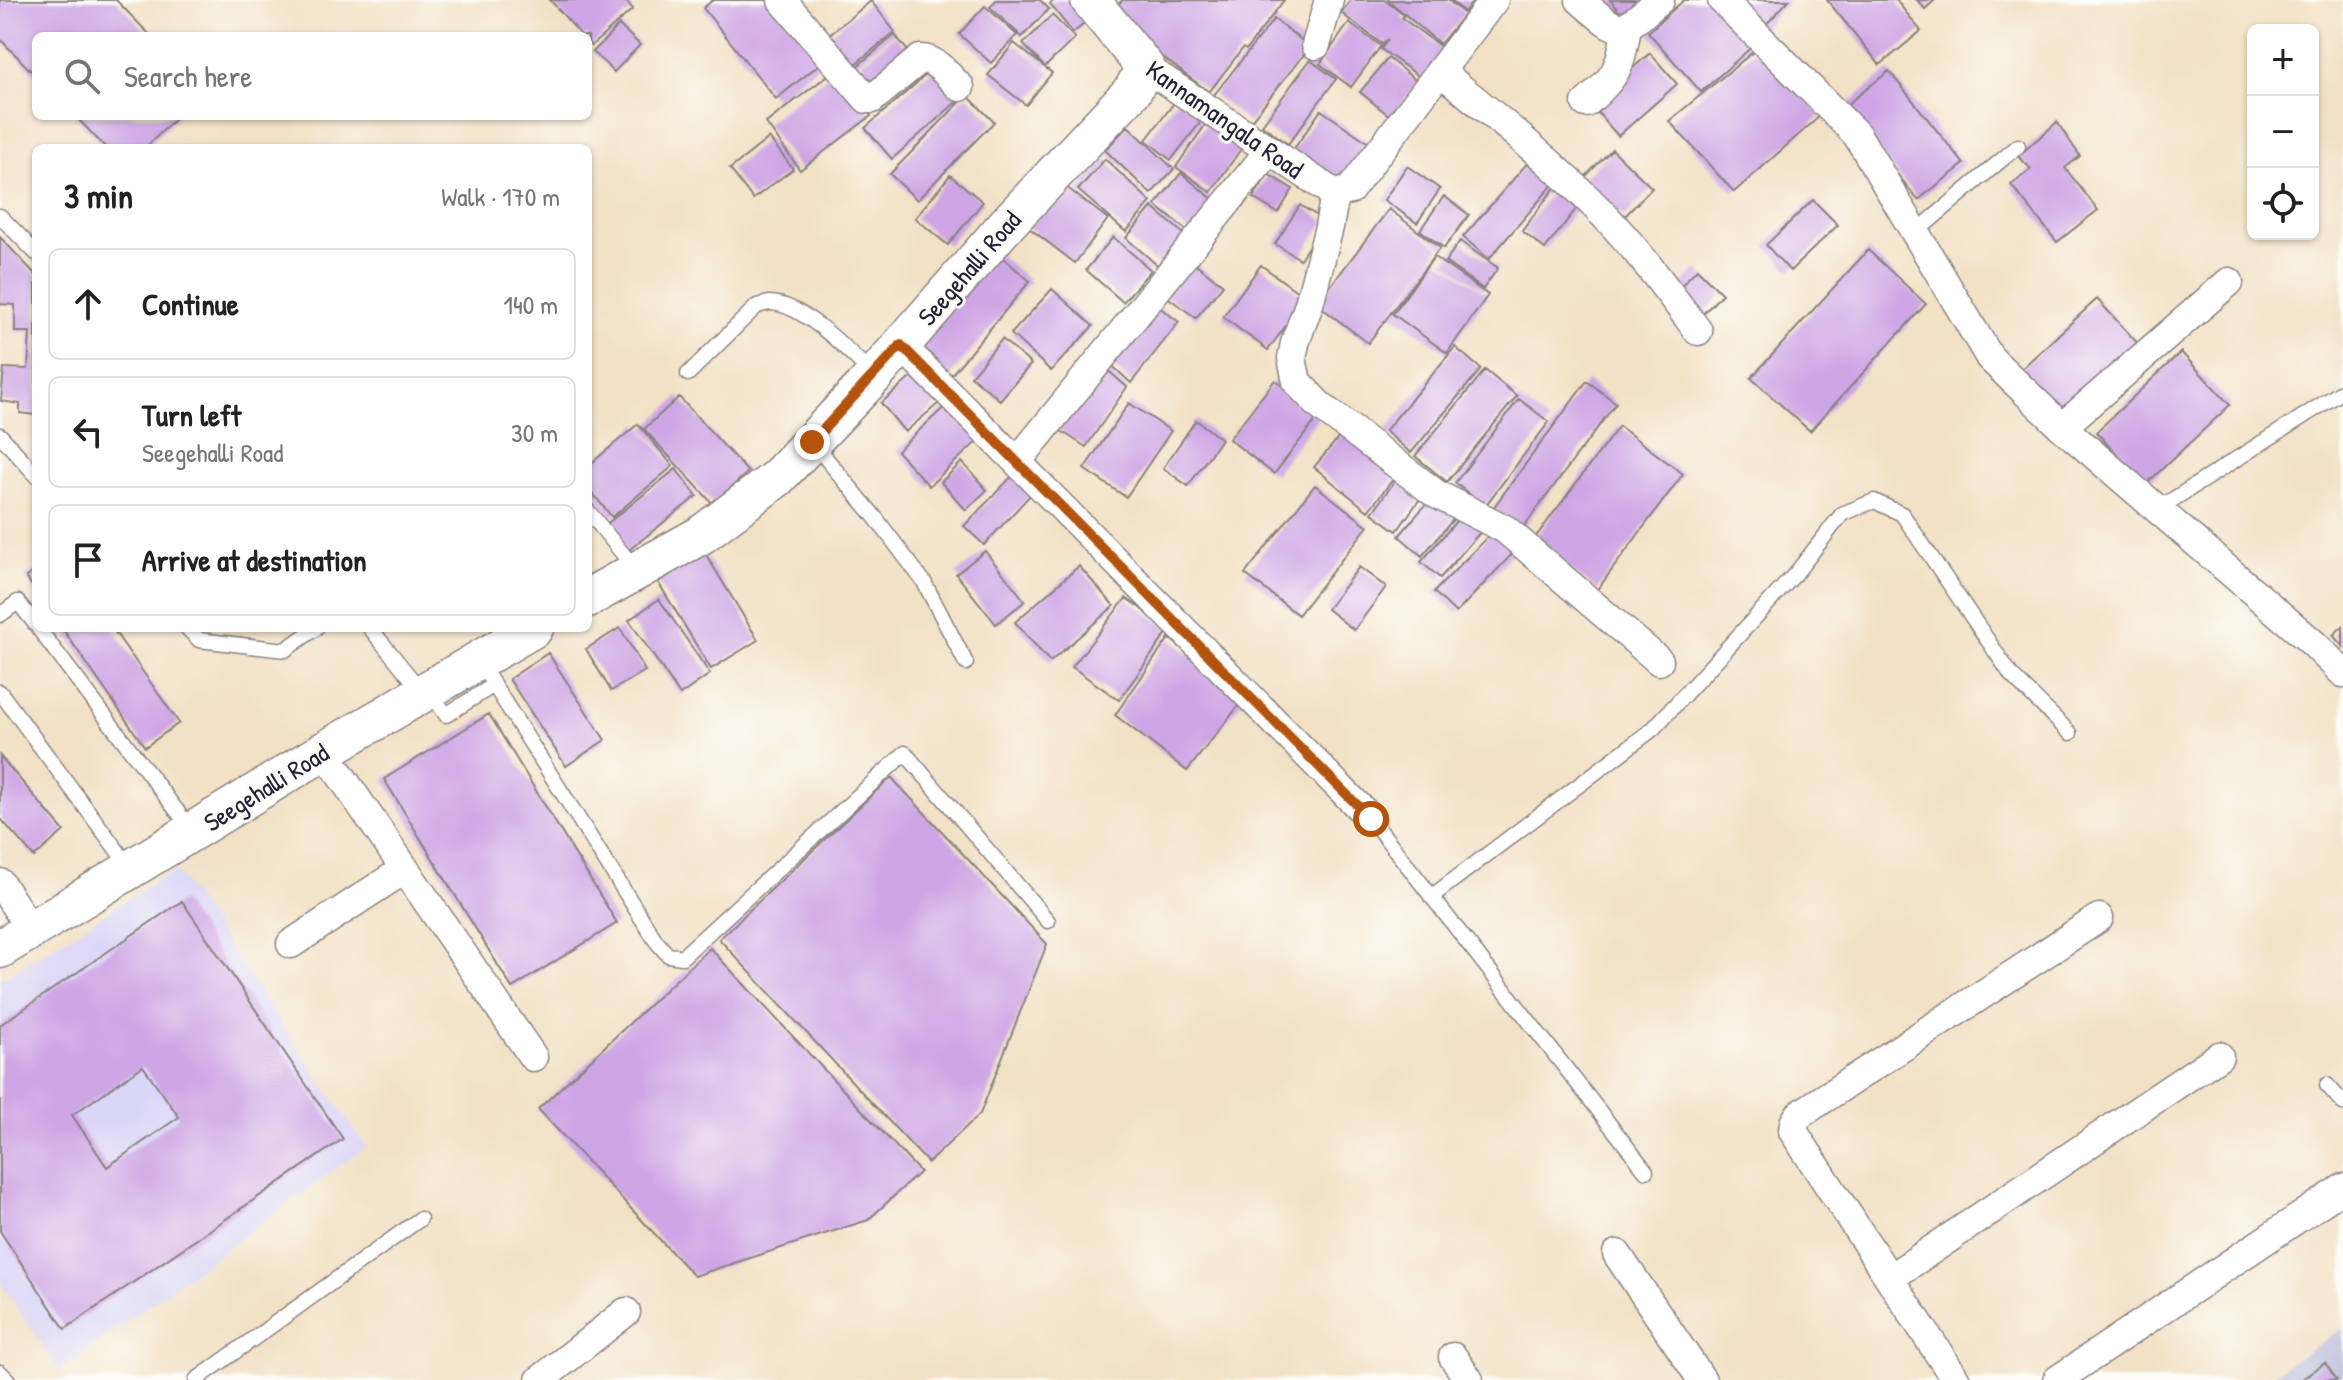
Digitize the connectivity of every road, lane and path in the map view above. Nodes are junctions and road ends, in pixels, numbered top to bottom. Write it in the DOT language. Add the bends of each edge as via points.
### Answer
graph roads {
  1 [pos="782,0"];
  2 [pos="1090,0"];
  3 [pos="1329,0"];
  4 [pos="1494,0"];
  5 [pos="1580,0"];
  6 [pos="1660,0"];
  7 [pos="1722,0"];
  8 [pos="1627,27"];
  9 [pos="1316,45"];
  10 [pos="1145,67"];
  11 [pos="1440,71"];
  12 [pos="960,87"];
  13 [pos="1586,103"];
  14 [pos="2018,146"];
  15 [pos="1269,151"];
  16 [pos="1335,194"];
  17 [pos="0,216"];
  18 [pos="1915,233"];
  19 [pos="32,249"];
  20 [pos="2229,282"];
  21 [pos="1698,331"];
  22 [pos="901,345"];
  23 [pos="688,374"];
  24 [pos="874,376"];
  25 [pos="2343,391"];
  26 [pos="2062,427"];
  27 [pos="0,435"];
  28 [pos="812,442"];
  29 [pos="1017,462"];
  30 [pos="32,471"];
  31 [pos="2158,509"];
  32 [pos="592,516"];
  33 [pos="637,571"];
  34 [pos="592,596"];
  35 [pos="0,615"];
  36 [pos="32,620"];
  37 [pos="41,632"];
  38 [pos="191,632"];
  39 [pos="310,632"];
  40 [pos="374,632"];
  41 [pos="530,632"];
  42 [pos="1659,661"];
  43 [pos="966,663"];
  44 [pos="486,672"];
  45 [pos="2343,673"];
  46 [pos="426,691"];
  47 [pos="0,692"];
  48 [pos="2070,733"];
  49 [pos="324,751"];
  50 [pos="1371,819"];
  51 [pos="193,832"];
  52 [pos="131,869"];
  53 [pos="405,869"];
  54 [pos="0,883"];
  55 [pos="1431,897"];
  56 [pos="2099,918"];
  57 [pos="1048,921"];
  58 [pos="16,940"];
  59 [pos="291,944"];
  60 [pos="2219,1056"];
  61 [pos="533,1057"];
  62 [pos="2327,1085"];
  63 [pos="2343,1103"];
  64 [pos="1646,1171"];
  65 [pos="2343,1188"];
  66 [pos="420,1219"];
  67 [pos="1617,1254"];
  68 [pos="1890,1278"];
  69 [pos="626,1312"];
  70 [pos="0,1372"];
  71 [pos="8,1380"];
  72 [pos="196,1380"];
  73 [pos="540,1380"];
  74 [pos="1702,1380"];
  75 [pos="1956,1380"];
  76 [pos="2057,1380"];
  1 -- 12 [label="street" via="867,99 926,58"];
  2 -- 10 [label="main road, Kannamangala Road"];
  3 -- 9 [label="street"];
  4 -- 11 [label="street"];
  5 -- 8 [label="street" via="1609,25"];
  6 -- 8 [label="street"];
  7 -- 18 [label="street" via="1857,135"];
  8 -- 13 [label="street" via="1618,70"];
  10 -- 15 [label="street, Kannamangala Road"];
  10 -- 22 [label="main road, Seegehalli Road" via="1133,90"];
  11 -- 16 [label="street" via="1350,190"];
  11 -- 21 [label="street" via="1594,205"];
  14 -- 18 [label="lane"];
  15 -- 16 [label="street, Kannamangala Road"];
  15 -- 29 [label="street"];
  16 -- 42 [label="street" via="1295,343 1297,382 1319,405 1436,494 1505,529"];
  17 -- 19 [label="lane"];
  18 -- 26 [label="street" via="1990,358"];
  20 -- 26 [label="street"];
  22 -- 24 [label="main road, Seegehalli Road"];
  22 -- 29 [label="street"];
  23 -- 24 [label="lane" via="757,306 769,303 810,319"];
  24 -- 28 [label="main road, Seegehalli Road"];
  25 -- 31 [label="lane"];
  26 -- 31 [label="street"];
  27 -- 30 [label="lane"];
  28 -- 33 [label="main road, Seegehalli Road" via="777,478 714,525"];
  28 -- 43 [label="lane" via="924,582"];
  29 -- 50 [label="street"];
  31 -- 45 [label="street"];
  32 -- 33 [label="lane"];
  33 -- 34 [label="main road, Seegehalli Road"];
  35 -- 36 [label="lane" via="18,602"];
  37 -- 51 [label="lane"];
  38 -- 39 [label="lane" via="199,640 285,650"];
  40 -- 46 [label="lane"];
  41 -- 44 [label="main road, Seegehalli Road"];
  44 -- 46 [label="main road, Seegehalli Road"];
  44 -- 57 [label="lane" via="668,955 682,957 905,753"];
  46 -- 49 [label="main road, Seegehalli Road"];
  47 -- 52 [label="lane"];
  48 -- 55 [label="lane" via="2012,676 1902,514 1874,501 1842,514 1796,573 1653,729"];
  49 -- 51 [label="main road, Seegehalli Road"];
  49 -- 53 [label="street"];
  50 -- 55 [label="lane"];
  51 -- 52 [label="main road, Seegehalli Road"];
  52 -- 58 [label="main road, Seegehalli Road"];
  53 -- 59 [label="street"];
  53 -- 61 [label="street"];
  54 -- 58 [label="street"];
  55 -- 64 [label="lane"];
  56 -- 68 [label="street" via="1794,1123 1793,1131"];
  60 -- 68 [label="street"];
  62 -- 63 [label="lane"];
  65 -- 76 [label="street"];
  66 -- 72 [label="lane"];
  67 -- 74 [label="street"];
  68 -- 75 [label="street"];
  69 -- 73 [label="street"];
  70 -- 71 [label="lane"];
}
